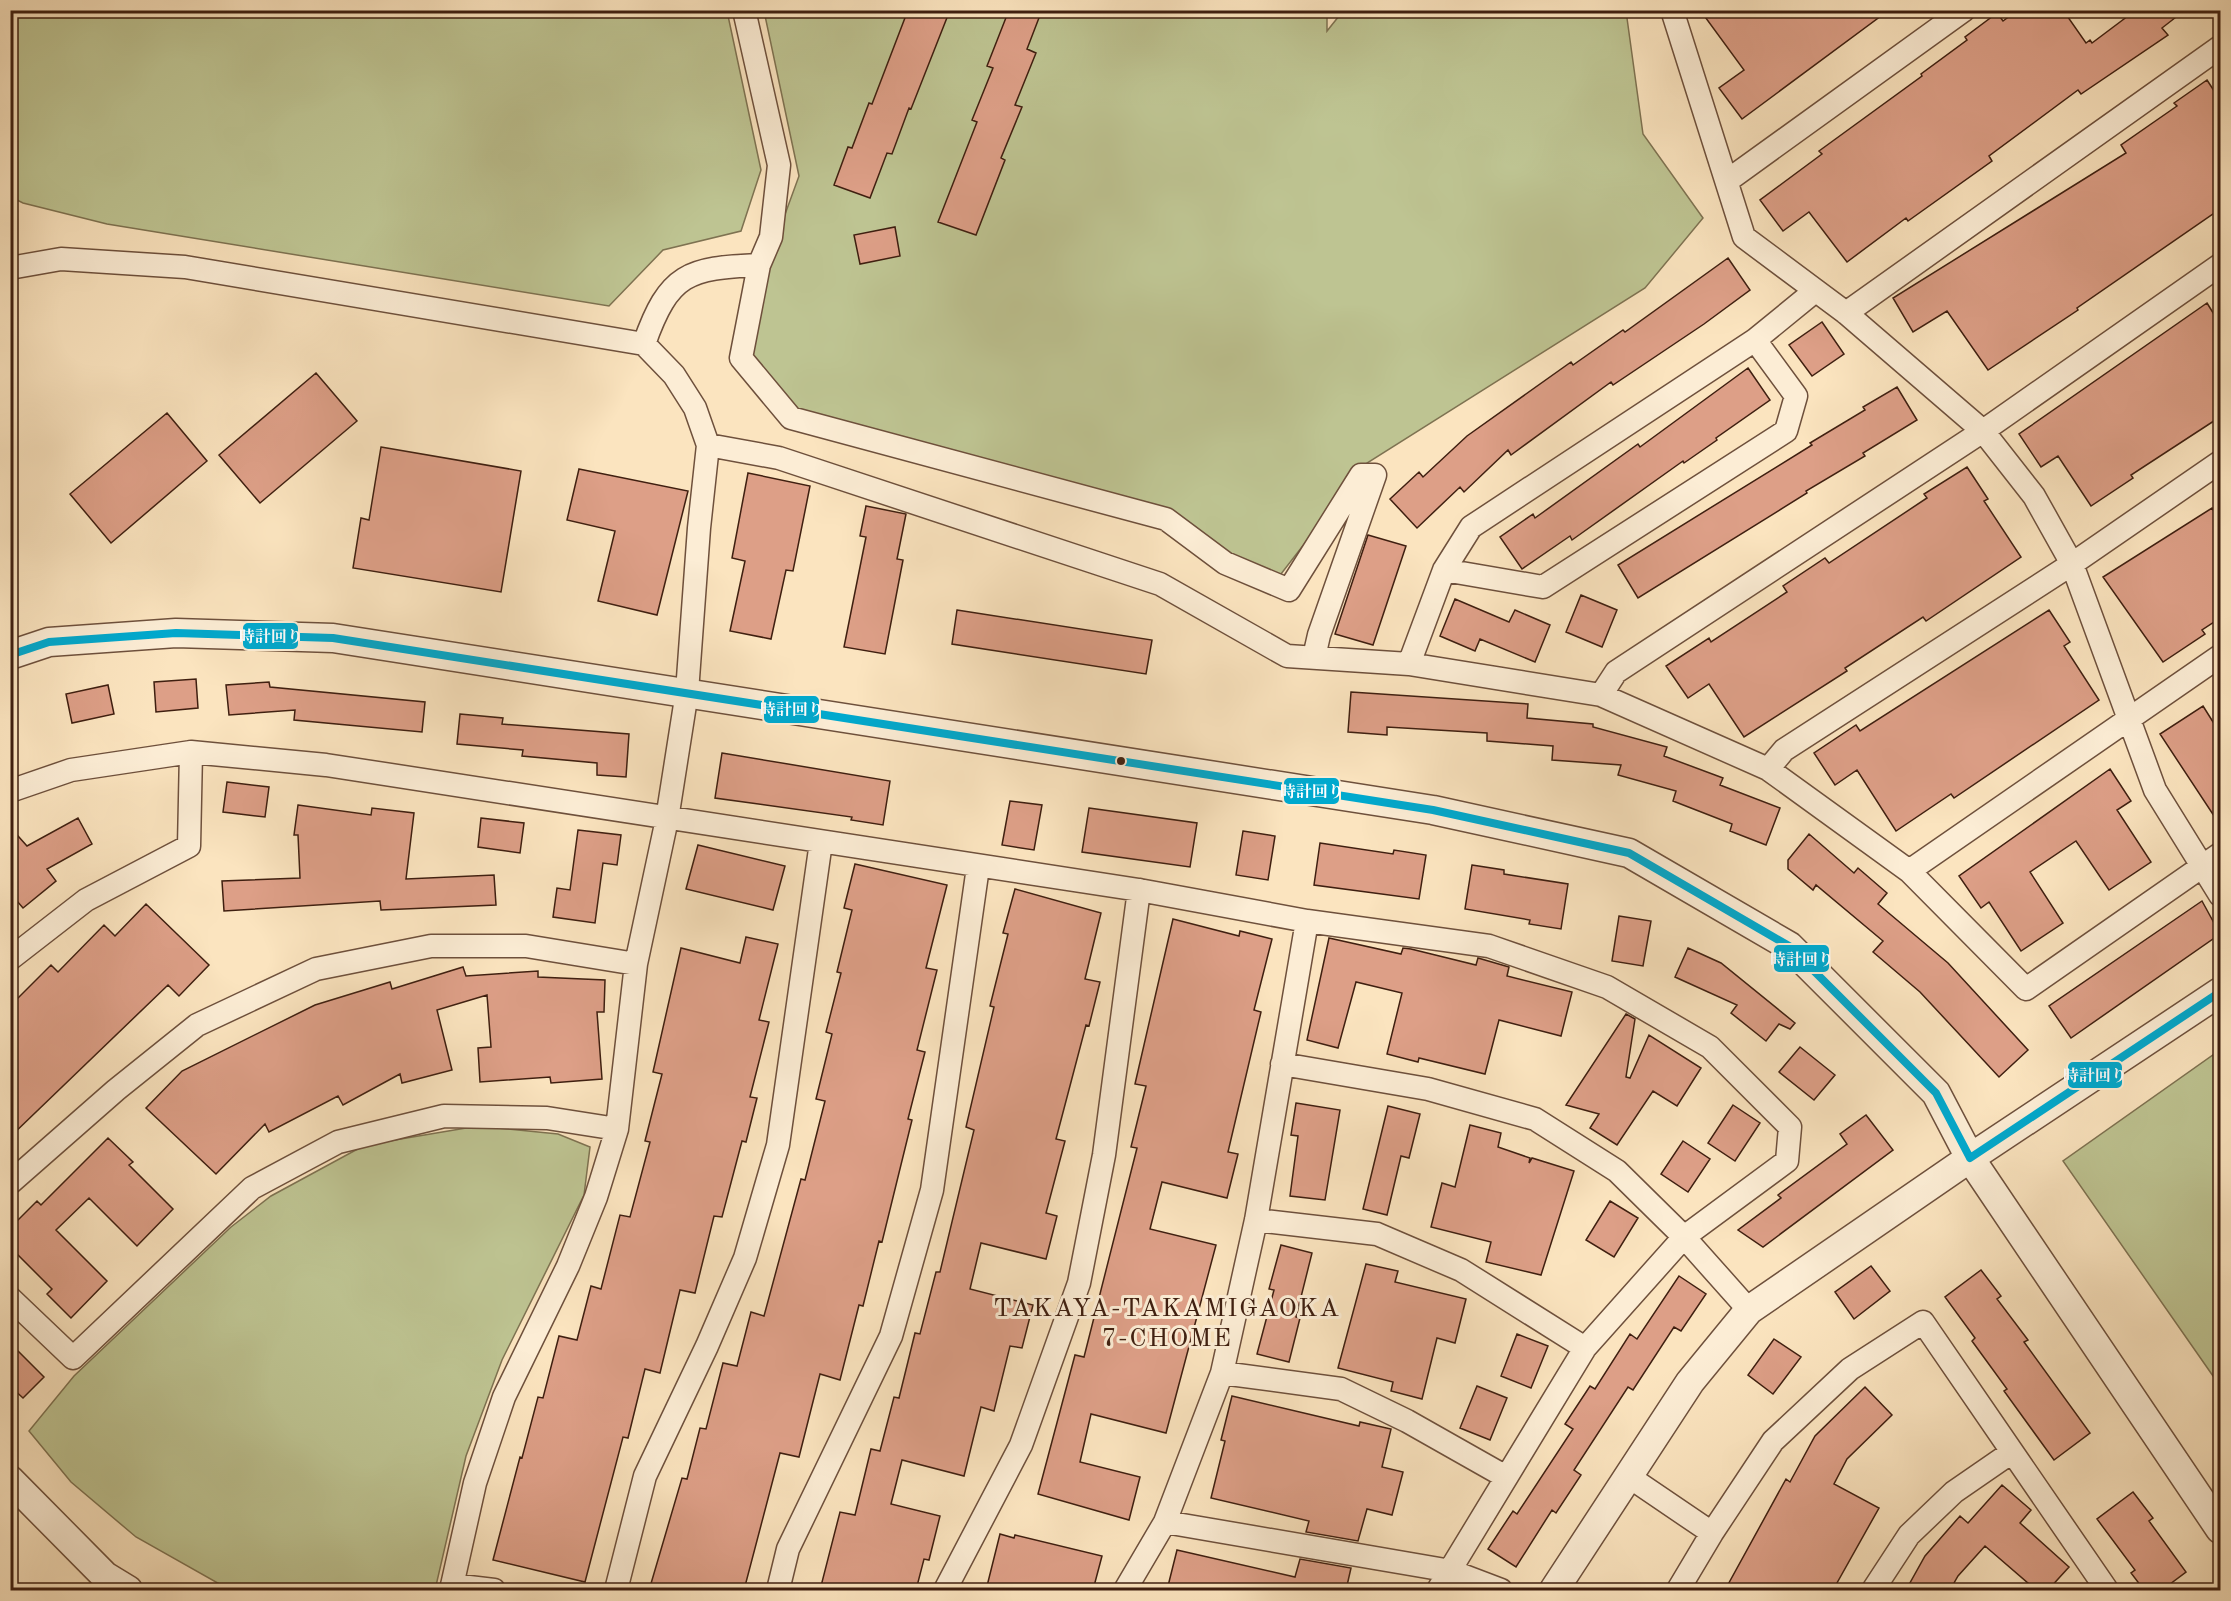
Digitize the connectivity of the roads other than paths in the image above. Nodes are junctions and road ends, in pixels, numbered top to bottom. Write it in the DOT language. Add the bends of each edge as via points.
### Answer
graph roads {
  1 [pos="744,10"];
  2 [pos="1672,10"];
  3 [pos="1964,10"];
  4 [pos="2220,47"];
  5 [pos="1727,181"];
  6 [pos="759,266"];
  7 [pos="2220,266"];
  8 [pos="10,268"];
  9 [pos="1815,291"];
  10 [pos="1846,313"];
  11 [pos="1755,340"];
  12 [pos="644,344"];
  13 [pos="1983,431"];
  14 [pos="708,444"];
  15 [pos="2220,462"];
  16 [pos="2072,564"];
  17 [pos="1444,570"];
  18 [pos="10,655"];
  19 [pos="2220,656"];
  20 [pos="1314,657"];
  21 [pos="1408,664"];
  22 [pos="687,692"];
  23 [pos="1601,695"];
  24 [pos="2128,721"];
  25 [pos="191,752"];
  26 [pos="1768,769"];
  27 [pos="10,791"];
  28 [pos="668,819"];
  29 [pos="821,842"];
  30 [pos="2220,854"];
  31 [pos="978,867"];
  32 [pos="2201,867"];
  33 [pos="1909,871"];
  34 [pos="1139,891"];
  35 [pos="2220,895"];
  36 [pos="1307,921"];
  37 [pos="10,959"];
  38 [pos="636,964"];
  39 [pos="2220,992"];
  40 [pos="1282,1064"];
  41 [pos="617,1129"];
  42 [pos="1970,1158"];
  43 [pos="10,1183"];
  44 [pos="1256,1220"];
  45 [pos="1684,1237"];
  46 [pos="10,1298"];
  47 [pos="1749,1310"];
  48 [pos="1585,1348"];
  49 [pos="1222,1373"];
  50 [pos="2012,1452"];
  51 [pos="1628,1476"];
  52 [pos="1506,1477"];
  53 [pos="10,1480"];
  54 [pos="1165,1521"];
  55 [pos="2220,1529"];
  56 [pos="1712,1533"];
  57 [pos="1451,1571"];
  58 [pos="452,1588"];
  59 [pos="2102,1589"];
  60 [pos="128,1590"];
  61 [pos="494,1590"];
  62 [pos="616,1590"];
  63 [pos="778,1590"];
  64 [pos="945,1590"];
  65 [pos="1125,1590"];
  66 [pos="1438,1590"];
  67 [pos="1501,1590"];
  68 [pos="1554,1590"];
  69 [pos="1678,1590"];
  70 [pos="1873,1590"];
  1 -- 6 [label="street" via="779,165 771,237"];
  2 -- 5 [label="street"];
  3 -- 5 [label="street"];
  4 -- 10 [label="street"];
  5 -- 9 [label="street" via="1744,237"];
  6 -- 12 [label="street" via="709,268 679,282 655,312"];
  6 -- 20 [label="street" via="741,358 791,418 1166,519 1225,563 1289,590 1361,475 1375,474"];
  7 -- 13 [label="street"];
  8 -- 12 [label="street" via="61,259 184,267"];
  9 -- 10 [label="street"];
  9 -- 11 [label="street"];
  10 -- 13 [label="street"];
  11 -- 17 [label="street" via="1471,527"];
  11 -- 17 [label="street" via="1796,396 1786,431 1543,586"];
  12 -- 14 [label="street" via="674,375 695,408"];
  13 -- 16 [label="street" via="2034,496"];
  13 -- 23 [label="street" via="1616,672"];
  14 -- 20 [label="street" via="779,458 1160,584 1287,656"];
  14 -- 22 [label="street"];
  15 -- 16 [label="street"];
  16 -- 24 [label="street"];
  16 -- 26 [label="street" via="1784,750"];
  17 -- 21 [label="street"];
  18 -- 22 [label="street" via="49,642 176,633 333,638"];
  19 -- 24 [label="street"];
  20 -- 21 [label="street"];
  21 -- 23 [label="street"];
  22 -- 28 [label="street"];
  22 -- 42 [label="street" via="1433,810 1629,853 1789,946 1936,1093"];
  23 -- 26 [label="street"];
  24 -- 32 [label="street" via="2155,790"];
  24 -- 33 [label="street"];
  25 -- 27 [label="street" via="71,770"];
  25 -- 28 [label="street" via="326,765"];
  25 -- 37 [label="street" via="189,846 86,900"];
  26 -- 33 [label="street"];
  28 -- 29 [label="street"];
  28 -- 38 [label="street"];
  29 -- 31 [label="street"];
  29 -- 62 [label="street" via="778,1145 745,1258 645,1476"];
  30 -- 32 [label="street"];
  31 -- 34 [label="street"];
  31 -- 63 [label="street" via="932,1190 891,1336 788,1549"];
  32 -- 33 [label="street" via="2026,989"];
  32 -- 35 [label="street"];
  34 -- 36 [label="street"];
  34 -- 64 [label="street" via="1104,1155 1078,1283 1021,1445"];
  36 -- 40 [label="street"];
  36 -- 45 [label="street" via="1489,946 1607,987 1710,1047 1790,1127 1787,1161"];
  38 -- 41 [label="street"];
  38 -- 43 [label="street" via="526,946 431,946 316,969 198,1025"];
  39 -- 42 [label="street"];
  40 -- 44 [label="street"];
  40 -- 45 [label="street" via="1428,1089 1535,1119 1617,1171"];
  41 -- 46 [label="street" via="547,1118 444,1116 338,1142 252,1188 74,1358"];
  41 -- 58 [label="street" via="596,1197 568,1266 504,1397 475,1483"];
  42 -- 47 [label="street"];
  42 -- 55 [label="street"];
  44 -- 48 [label="street" via="1377,1234 1461,1270"];
  44 -- 49 [label="street"];
  45 -- 47 [label="street"];
  45 -- 48 [label="street"];
  47 -- 51 [label="street" via="1690,1382"];
  48 -- 52 [label="street"];
  49 -- 52 [label="street" via="1341,1389"];
  49 -- 54 [label="street"];
  50 -- 56 [label="street" via="1923,1322 1850,1369 1773,1441"];
  50 -- 59 [label="street"];
  50 -- 70 [label="street" via="1954,1492 1909,1535"];
  51 -- 56 [label="street"];
  51 -- 68 [label="street"];
  52 -- 57 [label="street"];
  53 -- 60 [label="street" via="105,1576"];
  54 -- 57 [label="street"];
  54 -- 65 [label="street"];
  56 -- 69 [label="street"];
  57 -- 66 [label="street"];
  57 -- 67 [label="street"];
  58 -- 61 [label="street"];
}
